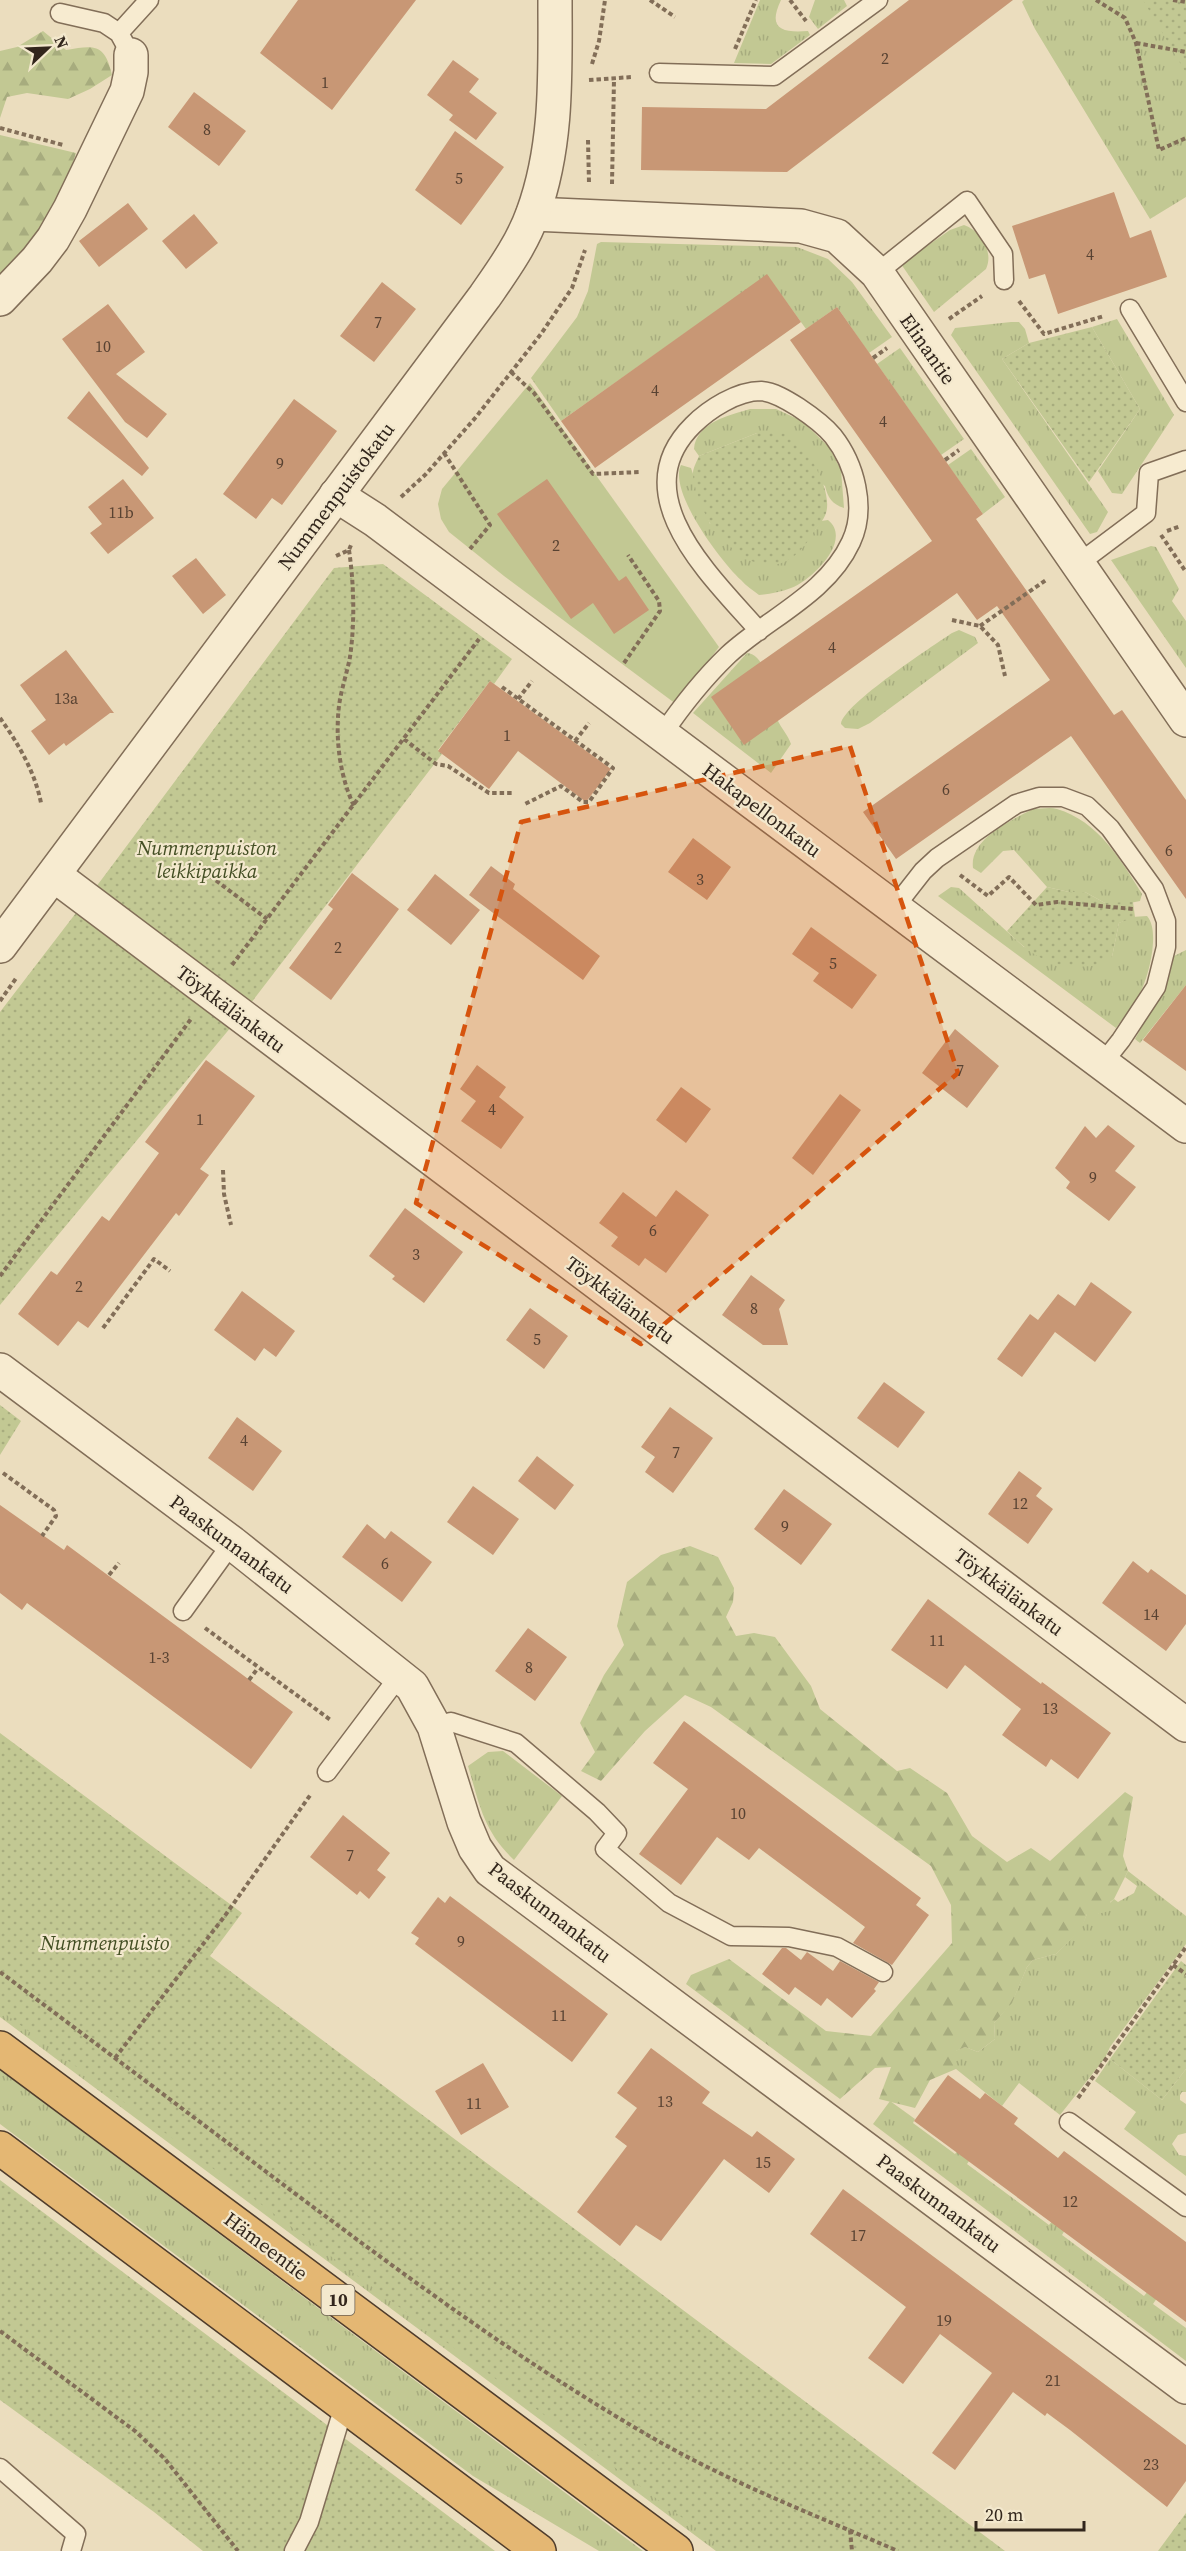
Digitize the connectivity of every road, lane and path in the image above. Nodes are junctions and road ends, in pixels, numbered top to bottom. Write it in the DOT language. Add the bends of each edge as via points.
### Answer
graph roads {
  1 [pos="149,0"];
  2 [pos="555,0"];
  3 [pos="604,0"];
  4 [pos="650,0"];
  5 [pos="756,0"];
  6 [pos="878,0"];
  7 [pos="1096,0"];
  8 [pos="1173,0"];
  9 [pos="1186,2"];
  10 [pos="60,13"];
  11 [pos="675,16"];
  12 [pos="1136,42"];
  13 [pos="125,44"];
  14 [pos="1186,52"];
  15 [pos="659,73"];
  16 [pos="725,75"];
  17 [pos="614,79"];
  18 [pos="588,80"];
  19 [pos="588,90"];
  20 [pos="0,128"];
  21 [pos="588,132"];
  22 [pos="1186,138"];
  23 [pos="73,148"];
  24 [pos="612,185"];
  25 [pos="589,186"];
  26 [pos="533,214"];
  27 [pos="589,239"];
  28 [pos="877,273"];
  29 [pos="1004,280"];
  30 [pos="0,299"];
  31 [pos="1130,309"];
  32 [pos="1044,334"];
  33 [pos="888,347"];
  34 [pos="873,358"];
  35 [pos="511,372"];
  36 [pos="1186,402"];
  37 [pos="961,448"];
  38 [pos="444,453"];
  39 [pos="945,460"];
  40 [pos="1186,460"];
  41 [pos="667,471"];
  42 [pos="336,495"];
  43 [pos="397,501"];
  44 [pos="1169,547"];
  45 [pos="349,550"];
  46 [pos="467,552"];
  47 [pos="628,555"];
  48 [pos="1064,570"];
  49 [pos="1186,572"];
  50 [pos="952,620"];
  51 [pos="980,626"];
  52 [pos="759,631"];
  53 [pos="483,633"];
  54 [pos="622,667"];
  55 [pos="537,675"];
  56 [pos="1005,676"];
  57 [pos="502,687"];
  58 [pos="518,699"];
  59 [pos="593,717"];
  60 [pos="0,718"];
  61 [pos="1186,720"];
  62 [pos="662,735"];
  63 [pos="404,739"];
  64 [pos="575,741"];
  65 [pos="514,793"];
  66 [pos="40,803"];
  67 [pos="525,804"];
  68 [pos="354,806"];
  69 [pos="937,858"];
  70 [pos="54,875"];
  71 [pos="210,876"];
  72 [pos="894,908"];
  73 [pos="1132,909"];
  74 [pos="268,919"];
  75 [pos="0,946"];
  76 [pos="228,971"];
  77 [pos="192,1018"];
  78 [pos="1102,1064"];
  79 [pos="1186,1126"];
  80 [pos="223,1170"];
  81 [pos="231,1225"];
  82 [pos="170,1271"];
  83 [pos="0,1276"];
  84 [pos="103,1328"];
  85 [pos="0,1370"];
  86 [pos="3,1473"];
  87 [pos="42,1536"];
  88 [pos="232,1543"];
  89 [pos="118,1563"];
  90 [pos="109,1575"];
  91 [pos="183,1611"];
  92 [pos="258,1668"];
  93 [pos="400,1675"];
  94 [pos="249,1680"];
  95 [pos="1186,1725"];
  96 [pos="434,1726"];
  97 [pos="352,1737"];
  98 [pos="327,1772"];
  99 [pos="1186,1947"];
  100 [pos="1173,1965"];
  101 [pos="0,1972"];
  102 [pos="883,1972"];
  103 [pos="1186,1974"];
  104 [pos="0,2048"];
  105 [pos="115,2058"];
  106 [pos="1075,2101"];
  107 [pos="1070,2122"];
  108 [pos="0,2148"];
  109 [pos="1186,2207"];
  110 [pos="0,2331"];
  111 [pos="1186,2387"];
  112 [pos="344,2406"];
  113 [pos="0,2468"];
  114 [pos="850,2530"];
  115 [pos="71,2551"];
  116 [pos="238,2551"];
  117 [pos="294,2551"];
  118 [pos="538,2551"];
  119 [pos="676,2551"];
  120 [pos="852,2551"];
  121 [pos="897,2551"];
  1 -- 13 [label="lane"];
  2 -- 26 [label="street, Nummenpuistokatu" via="553,126 548,162"];
  3 -- 18 [label="path" via="599,41"];
  4 -- 11 [label="path"];
  5 -- 16 [label="path"];
  6 -- 16 [label="lane" via="774,76"];
  7 -- 12 [label="path" via="1125,18"];
  8 -- 9 [label="path"];
  10 -- 13 [label="lane" via="104,22"];
  12 -- 14 [label="path"];
  12 -- 22 [label="path" via="1159,150"];
  13 -- 30 [label="street" via="131,72 127,91 70,209 37,260"];
  15 -- 16 [label="lane"];
  15 -- 17 [label="path"];
  17 -- 18 [label="path"];
  17 -- 24 [label="path"];
  18 -- 19 [label="path"];
  20 -- 23 [label="path"];
  21 -- 25 [label="path"];
  26 -- 28 [label="street, Elinantie" via="801,225 837,236"];
  26 -- 42 [label="street, Nummenpuistokatu" via="520,242 484,296"];
  27 -- 35 [label="path" via="564,302"];
  28 -- 29 [label="lane" via="968,201 1003,254"];
  28 -- 48 [label="street, Elinantie"];
  31 -- 32 [label="path"];
  31 -- 36 [label="lane"];
  33 -- 34 [label="path"];
  35 -- 38 [label="path"];
  35 -- 41 [label="path" via="534,393 593,474"];
  37 -- 39 [label="path"];
  38 -- 43 [label="path"];
  38 -- 46 [label="path" via="490,525"];
  40 -- 48 [label="lane" via="1149,473 1146,513"];
  41 -- 52 [label="lane" via="665,491 682,533 702,565"];
  41 -- 52 [label="lane" via="674,447 702,415 743,394 760,391 776,394 815,419 832,435 847,459 859,499 852,540 843,557 816,587"];
  42 -- 62 [label="street, Hakapellonkatu"];
  42 -- 70 [label="street, Nummenpuistokatu"];
  44 -- 49 [label="path"];
  45 -- 68 [label="path" via="353,627 339,706 338,736 346,789"];
  47 -- 54 [label="path" via="659,601 660,611"];
  48 -- 51 [label="path"];
  48 -- 61 [label="street, Elinantie"];
  50 -- 51 [label="path"];
  51 -- 56 [label="path" via="998,645"];
  52 -- 62 [label="lane" via="729,655 679,709"];
  53 -- 63 [label="path"];
  55 -- 58 [label="path"];
  57 -- 58 [label="path"];
  58 -- 64 [label="path"];
  59 -- 64 [label="path"];
  60 -- 66 [label="path" via="38,785"];
  62 -- 72 [label="street, Hakapellonkatu"];
  63 -- 65 [label="path" via="436,764 448,766 489,793"];
  63 -- 68 [label="path"];
  64 -- 67 [label="path" via="613,768 589,802 561,786"];
  68 -- 74 [label="path"];
  69 -- 72 [label="lane"];
  69 -- 73 [label="path" via="988,896 1009,877 1036,904 1057,902"];
  69 -- 78 [label="lane" via="1016,804 1039,797 1063,797 1087,806 1110,828 1154,889 1166,921 1166,947 1156,987"];
  70 -- 75 [label="street, Nummenpuistokatu"];
  70 -- 95 [label="street, Töykkälänkatu"];
  71 -- 74 [label="path"];
  72 -- 78 [label="street, Hakapellonkatu"];
  74 -- 76 [label="path"];
  77 -- 83 [label="path"];
  78 -- 79 [label="street, Hakapellonkatu"];
  80 -- 81 [label="path"];
  82 -- 84 [label="path" via="154,1259"];
  85 -- 88 [label="street, Paaskunnankatu"];
  86 -- 87 [label="path" via="54,1510 56,1516"];
  88 -- 91 [label="lane"];
  88 -- 93 [label="street, Paaskunnankatu"];
  89 -- 90 [label="path"];
  91 -- 92 [label="path"];
  92 -- 94 [label="path"];
  92 -- 97 [label="path"];
  93 -- 96 [label="street, Paaskunnankatu" via="412,1686"];
  93 -- 97 [label="lane"];
  96 -- 102 [label="lane" via="451,1722 516,1743 597,1812 617,1833 605,1849 669,1903 731,1936 789,1937 837,1947"];
  96 -- 111 [label="street, Paaskunnankatu" via="464,1822 490,1870"];
  97 -- 98 [label="lane"];
  98 -- 105 [label="path" via="224,1917"];
  99 -- 100 [label="path"];
  100 -- 103 [label="path"];
  100 -- 106 [label="path"];
  101 -- 105 [label="path"];
  104 -- 119 [label="highway, Hämeentie / 10"];
  105 -- 114 [label="path" via="473,2324 605,2410 661,2443"];
  107 -- 109 [label="lane"];
  108 -- 112 [label="highway"];
  110 -- 116 [label="path" via="143,2438 165,2459"];
  112 -- 117 [label="lane" via="309,2523"];
  112 -- 118 [label="highway"];
  113 -- 115 [label="lane" via="76,2534"];
  114 -- 120 [label="path"];
  114 -- 121 [label="path"];
}
